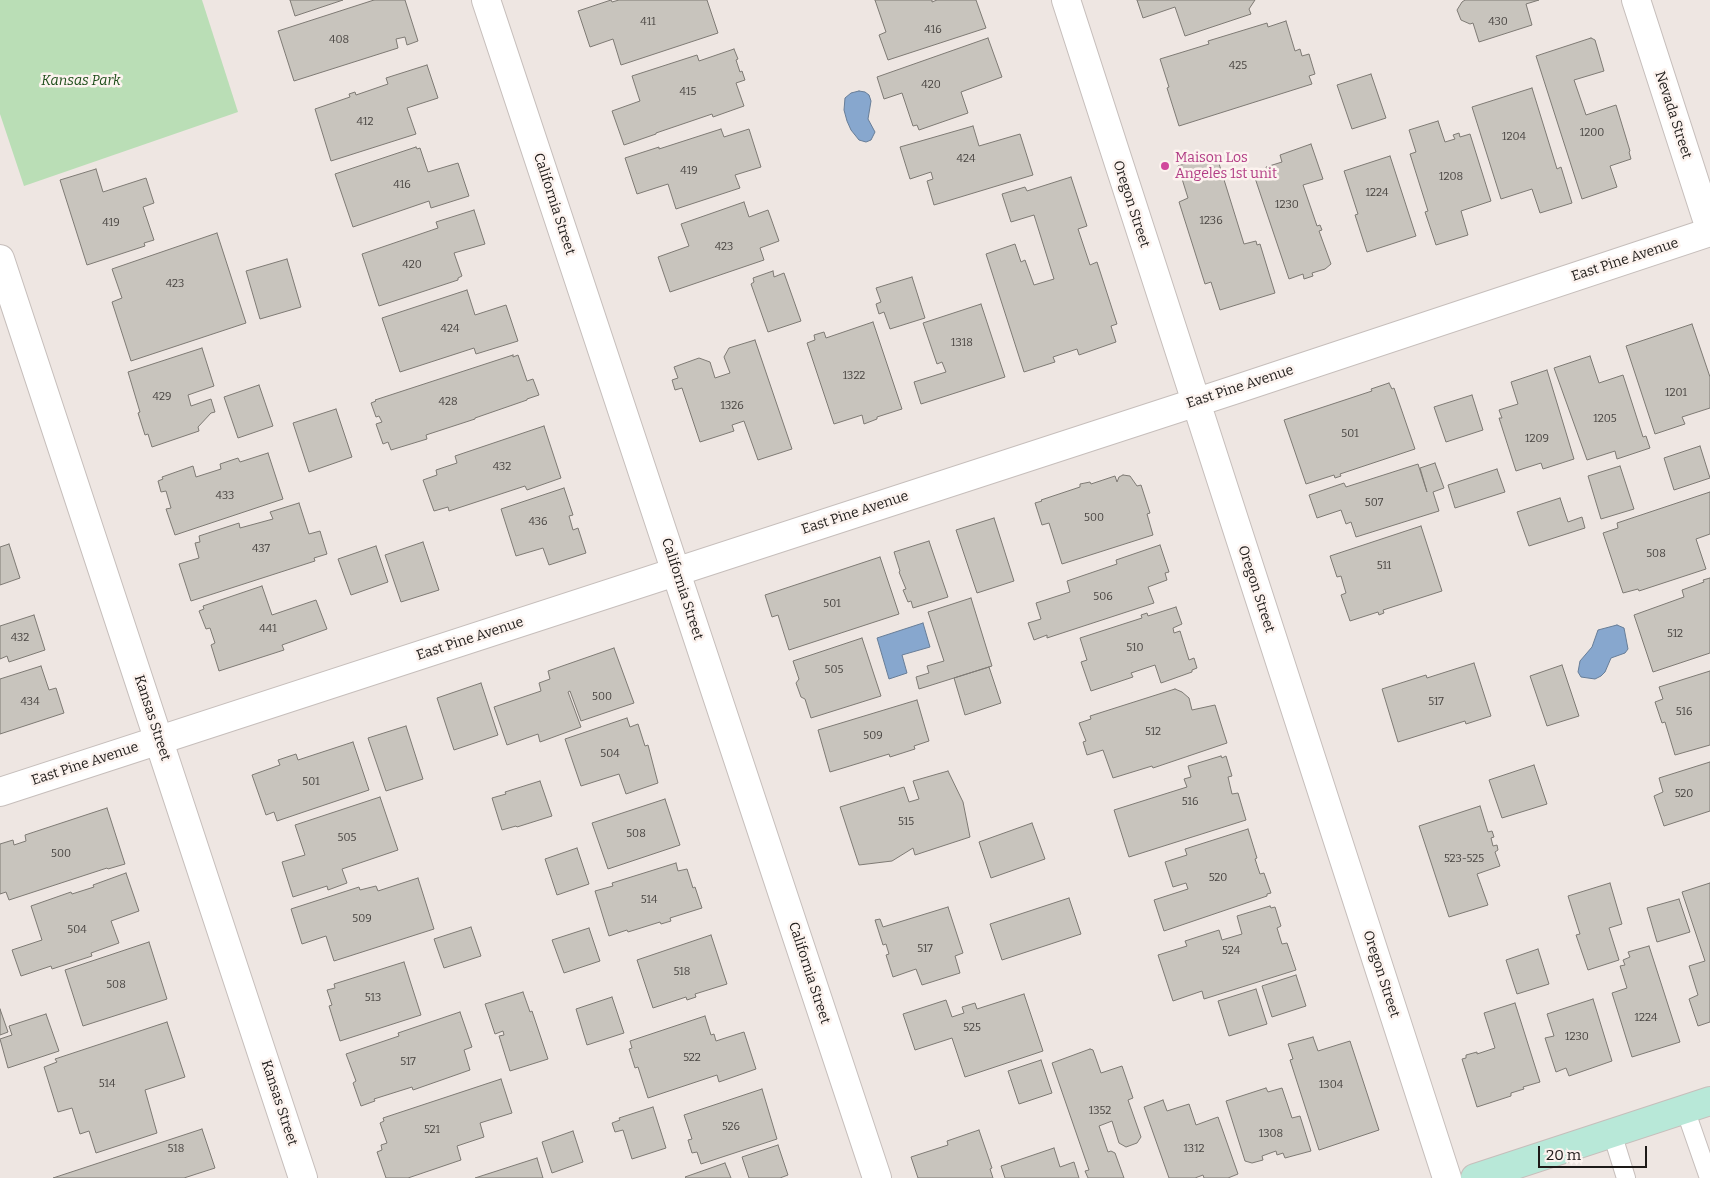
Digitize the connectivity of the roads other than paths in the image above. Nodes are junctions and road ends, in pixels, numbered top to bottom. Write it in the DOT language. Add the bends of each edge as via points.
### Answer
graph roads {
  1 [pos="486,0"];
  2 [pos="1066,0"];
  3 [pos="1636,0"];
  4 [pos="1710,231"];
  5 [pos="0,259"];
  6 [pos="1196,402"];
  7 [pos="676,572"];
  8 [pos="160,741"];
  9 [pos="0,792"];
  10 [pos="1697,1105"];
  11 [pos="1612,1133"];
  12 [pos="303,1178"];
  13 [pos="877,1178"];
  14 [pos="1447,1178"];
  15 [pos="1475,1178"];
  16 [pos="1626,1178"];
  17 [pos="1709,1178"];
  1 -- 7 [label="street, California Street"];
  2 -- 6 [label="street, Oregon Street"];
  3 -- 4 [label="street, Nevada Street"];
  4 -- 6 [label="street, East Pine Avenue"];
  5 -- 8 [label="street, Kansas Street"];
  6 -- 7 [label="street, East Pine Avenue"];
  6 -- 14 [label="street, Oregon Street"];
  7 -- 8 [label="street, East Pine Avenue"];
  7 -- 13 [label="street, California Street"];
  8 -- 9 [label="street, East Pine Avenue"];
  8 -- 12 [label="street, Kansas Street"];
  10 -- 11 [label="street"];
  10 -- 17 [label="lane"];
  11 -- 15 [label="street"];
  11 -- 16 [label="lane"];
}
